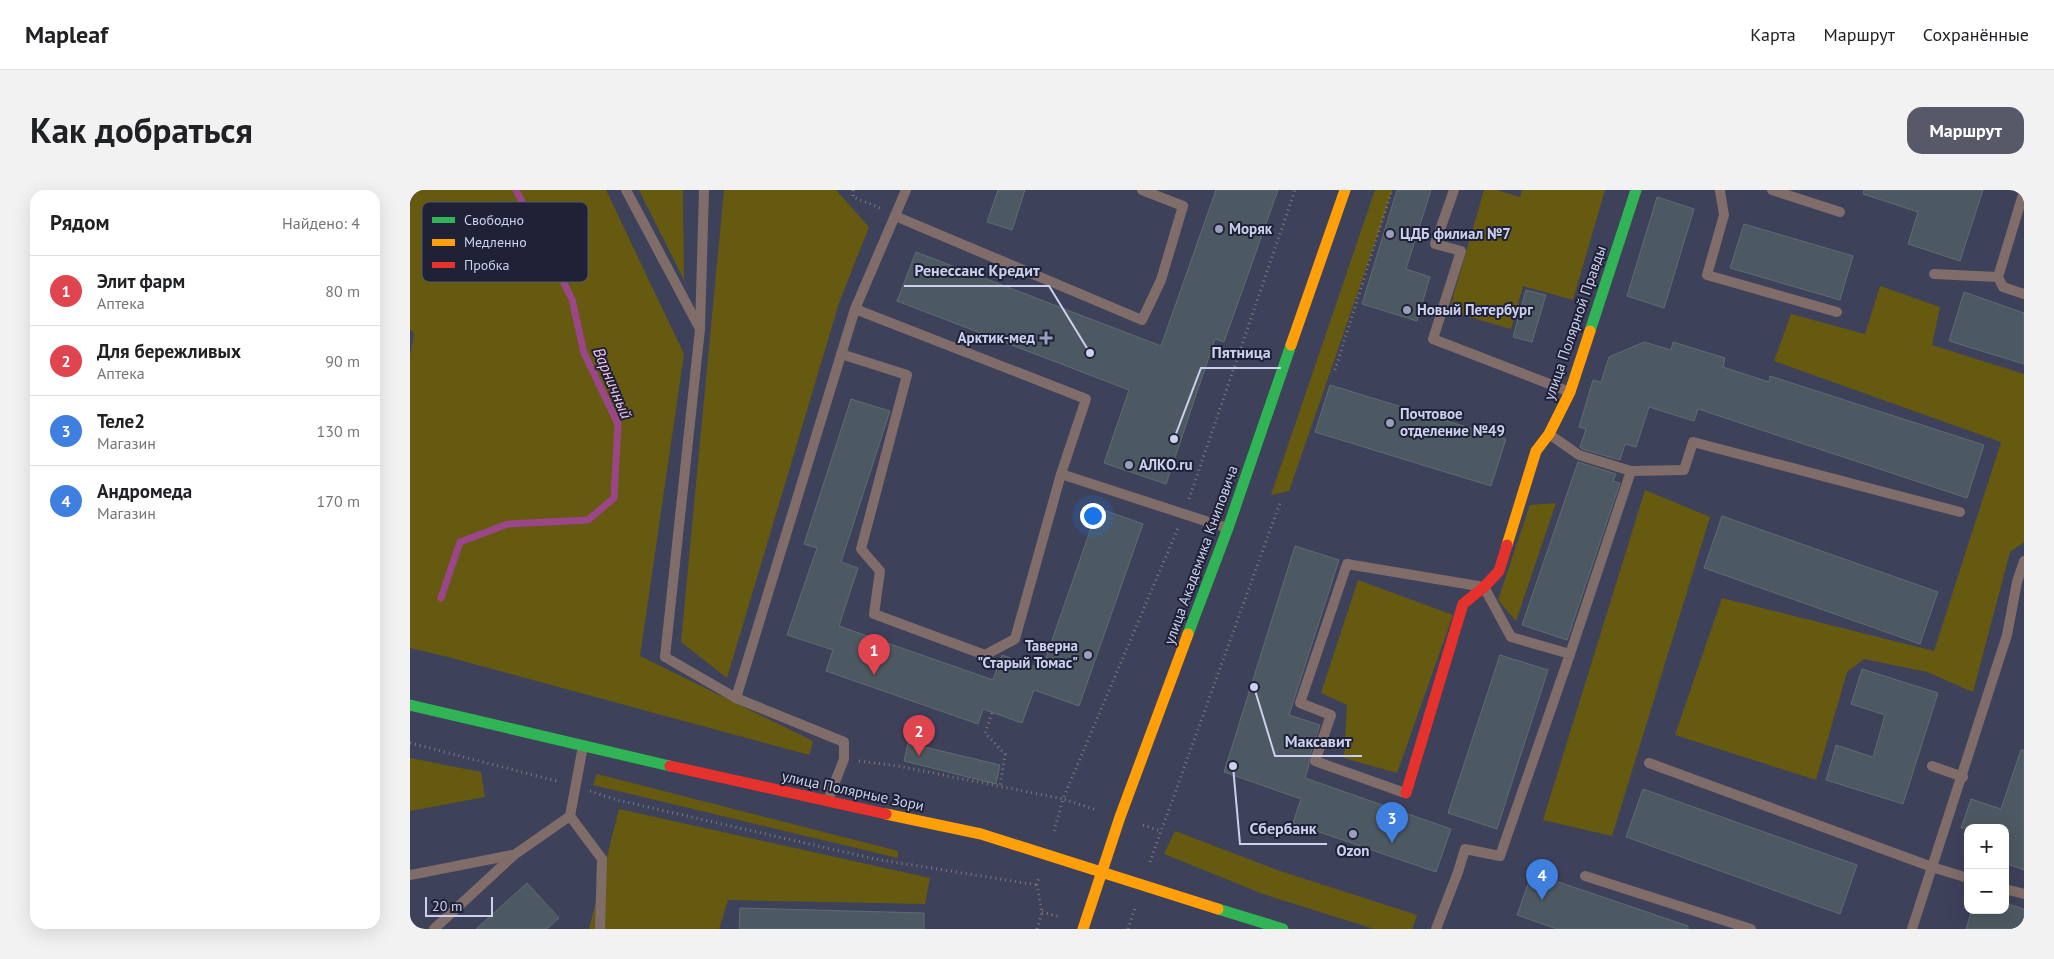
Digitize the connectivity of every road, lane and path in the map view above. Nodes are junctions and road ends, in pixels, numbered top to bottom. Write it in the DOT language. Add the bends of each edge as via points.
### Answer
graph roads {
  1 [pos="626,190"];
  2 [pos="704,190"];
  3 [pos="853,190"];
  4 [pos="906,190"];
  5 [pos="1142,190"];
  6 [pos="1295,190"];
  7 [pos="1345,190"];
  8 [pos="1392,190"];
  9 [pos="1454,190"];
  10 [pos="1636,190"];
  11 [pos="1720,190"];
  12 [pos="1772,190"];
  13 [pos="2024,191"];
  14 [pos="876,206"];
  15 [pos="1840,212"];
  16 [pos="896,216"];
  17 [pos="1934,274"];
  18 [pos="1998,277"];
  19 [pos="2024,294"];
  20 [pos="856,309"];
  21 [pos="1836,312"];
  22 [pos="700,329"];
  23 [pos="841,354"];
  24 [pos="1335,370"];
  25 [pos="1570,392"];
  26 [pos="1549,434"];
  27 [pos="1631,471"];
  28 [pos="1061,474"];
  29 [pos="1281,500"];
  30 [pos="1960,512"];
  31 [pos="1184,515"];
  32 [pos="1228,528"];
  33 [pos="2024,561"];
  34 [pos="1484,587"];
  35 [pos="1570,654"];
  36 [pos="736,698"];
  37 [pos="410,705"];
  38 [pos="992,713"];
  39 [pos="410,743"];
  40 [pos="583,746"];
  41 [pos="844,759"];
  42 [pos="1649,763"];
  43 [pos="1932,766"];
  44 [pos="1963,777"];
  45 [pos="576,786"];
  46 [pos="1000,787"];
  47 [pos="1406,793"];
  48 [pos="827,802"];
  49 [pos="570,816"];
  50 [pos="1161,831"];
  51 [pos="514,855"];
  52 [pos="1932,867"];
  53 [pos="1102,872"];
  54 [pos="410,874"];
  55 [pos="1585,876"];
  56 [pos="1964,877"];
  57 [pos="2009,890"];
  58 [pos="2024,894"];
  59 [pos="1714,918"];
  60 [pos="434,929"];
  61 [pos="600,929"];
  62 [pos="1036,929"];
  63 [pos="1083,929"];
  64 [pos="1283,929"];
  65 [pos="1436,929"];
  66 [pos="1710,929"];
  67 [pos="1751,929"];
  68 [pos="1912,929"];
  1 -- 22 [label="lane"];
  2 -- 22 [label="lane"];
  3 -- 14 [label="path" via="853,197"];
  4 -- 16 [label="lane"];
  5 -- 16 [label="lane" via="1183,206 1161,280 1142,320"];
  6 -- 31 [label="path"];
  7 -- 32 [label="main road, улица Академика Книповича"];
  8 -- 24 [label="path"];
  9 -- 25 [label="lane" via="1435,244 1461,251 1433,339"];
  10 -- 25 [label="main road, улица Полярной Правды"];
  11 -- 21 [label="lane" via="1724,215 1707,275"];
  12 -- 15 [label="lane"];
  13 -- 18 [label="lane"];
  16 -- 20 [label="lane"];
  17 -- 18 [label="lane"];
  18 -- 19 [label="lane" via="2003,287"];
  20 -- 23 [label="lane"];
  20 -- 28 [label="lane" via="1086,399"];
  22 -- 36 [label="lane" via="665,657"];
  23 -- 28 [label="lane" via="908,375 861,549 880,571 874,614 985,655 1015,639"];
  23 -- 36 [label="lane"];
  25 -- 26 [label="main road, улица Полярной Правды"];
  26 -- 27 [label="lane" via="1579,455"];
  26 -- 34 [label="main road, улица Полярной Правды" via="1536,451 1499,571"];
  27 -- 30 [label="lane" via="1684,470 1693,442"];
  27 -- 35 [label="lane"];
  28 -- 31 [label="lane"];
  29 -- 50 [label="path"];
  31 -- 32 [label="lane"];
  31 -- 46 [label="path" via="1063,798"];
  32 -- 53 [label="main road, улица Академика Книповича"];
  33 -- 44 [label="lane" via="2007,635"];
  34 -- 35 [label="lane" via="1511,637"];
  34 -- 47 [label="main road, улица Полярной Правды" via="1463,604"];
  34 -- 47 [label="lane" via="1347,564 1300,703 1330,714 1315,761"];
  35 -- 65 [label="lane" via="1500,856 1465,849"];
  36 -- 41 [label="lane" via="844,742"];
  37 -- 40 [label="main road, улица Полярные Зори"];
  38 -- 46 [label="path" via="985,733 1005,754"];
  39 -- 45 [label="path"];
  40 -- 45 [label="lane"];
  40 -- 48 [label="main road, улица Полярные Зори"];
  41 -- 46 [label="path" via="898,766"];
  41 -- 48 [label="lane"];
  42 -- 52 [label="lane"];
  43 -- 44 [label="lane"];
  44 -- 52 [label="lane"];
  45 -- 49 [label="lane"];
  45 -- 62 [label="path" via="617,800 875,859 1037,885 1042,912"];
  48 -- 53 [label="main road, улица Полярные Зори" via="980,834"];
  49 -- 51 [label="lane"];
  49 -- 61 [label="lane" via="602,859"];
  51 -- 54 [label="lane"];
  51 -- 60 [label="lane"];
  52 -- 56 [label="lane"];
  52 -- 68 [label="lane"];
  53 -- 63 [label="main road, улица Академика Книповича"];
  53 -- 64 [label="main road, улица Полярные Зори"];
  55 -- 59 [label="lane"];
  57 -- 58 [label="lane"];
  59 -- 66 [label="lane"];
  59 -- 67 [label="lane"];
}
